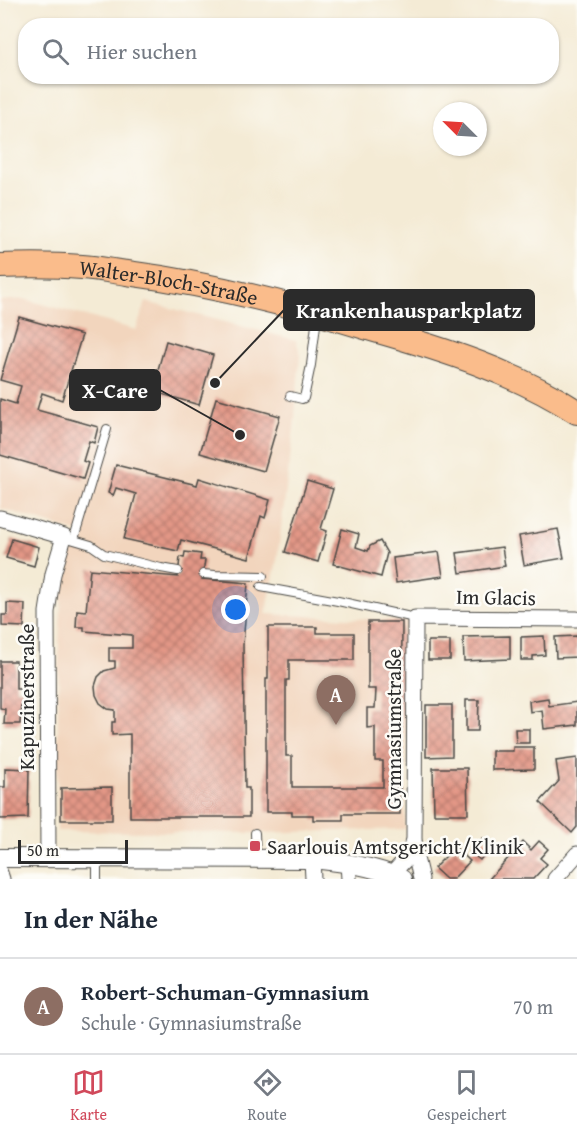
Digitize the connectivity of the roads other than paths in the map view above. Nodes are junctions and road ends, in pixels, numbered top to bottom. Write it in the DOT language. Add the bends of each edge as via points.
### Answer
graph roads {
  1 [pos="0,266"];
  2 [pos="318,312"];
  3 [pos="290,396"];
  4 [pos="577,412"];
  5 [pos="107,429"];
  6 [pos="0,518"];
  7 [pos="69,538"];
  8 [pos="178,571"];
  9 [pos="203,574"];
  10 [pos="263,576"];
  11 [pos="261,587"];
  12 [pos="415,618"];
  13 [pos="577,619"];
  14 [pos="255,833"];
  15 [pos="414,841"];
  16 [pos="577,854"];
  17 [pos="0,858"];
  18 [pos="48,859"];
  19 [pos="97,859"];
  20 [pos="256,859"];
  21 [pos="312,859"];
  22 [pos="348,871"];
  23 [pos="0,873"];
  24 [pos="397,877"];
  25 [pos="2,879"];
  26 [pos="97,879"];
  27 [pos="313,879"];
  28 [pos="422,879"];
  29 [pos="555,879"];
  1 -- 2 [label="main road, Walter-Bloch-Straße" via="83,267 160,277"];
  2 -- 3 [label="lane" via="304,398"];
  2 -- 4 [label="main road, Walter-Bloch-Straße" via="482,365 541,390"];
  5 -- 7 [label="lane"];
  6 -- 7 [label="street"];
  7 -- 8 [label="lane" via="104,554"];
  7 -- 18 [label="street, Kapuzinerstraße" via="53,574 47,612"];
  9 -- 10 [label="lane"];
  11 -- 12 [label="lane"];
  12 -- 13 [label="street, Im Glacis"];
  12 -- 15 [label="street, Gymnasiumstraße"];
  14 -- 20 [label="lane"];
  15 -- 24 [label="street"];
  15 -- 28 [label="street, Gymnasiumstraße"];
  16 -- 29 [label="street"];
  17 -- 18 [label="street"];
  18 -- 19 [label="street"];
  19 -- 20 [label="street"];
  19 -- 26 [label="lane"];
  20 -- 21 [label="street"];
  21 -- 22 [label="street"];
  21 -- 27 [label="street"];
  22 -- 24 [label="street"];
  23 -- 25 [label="street"];
}
